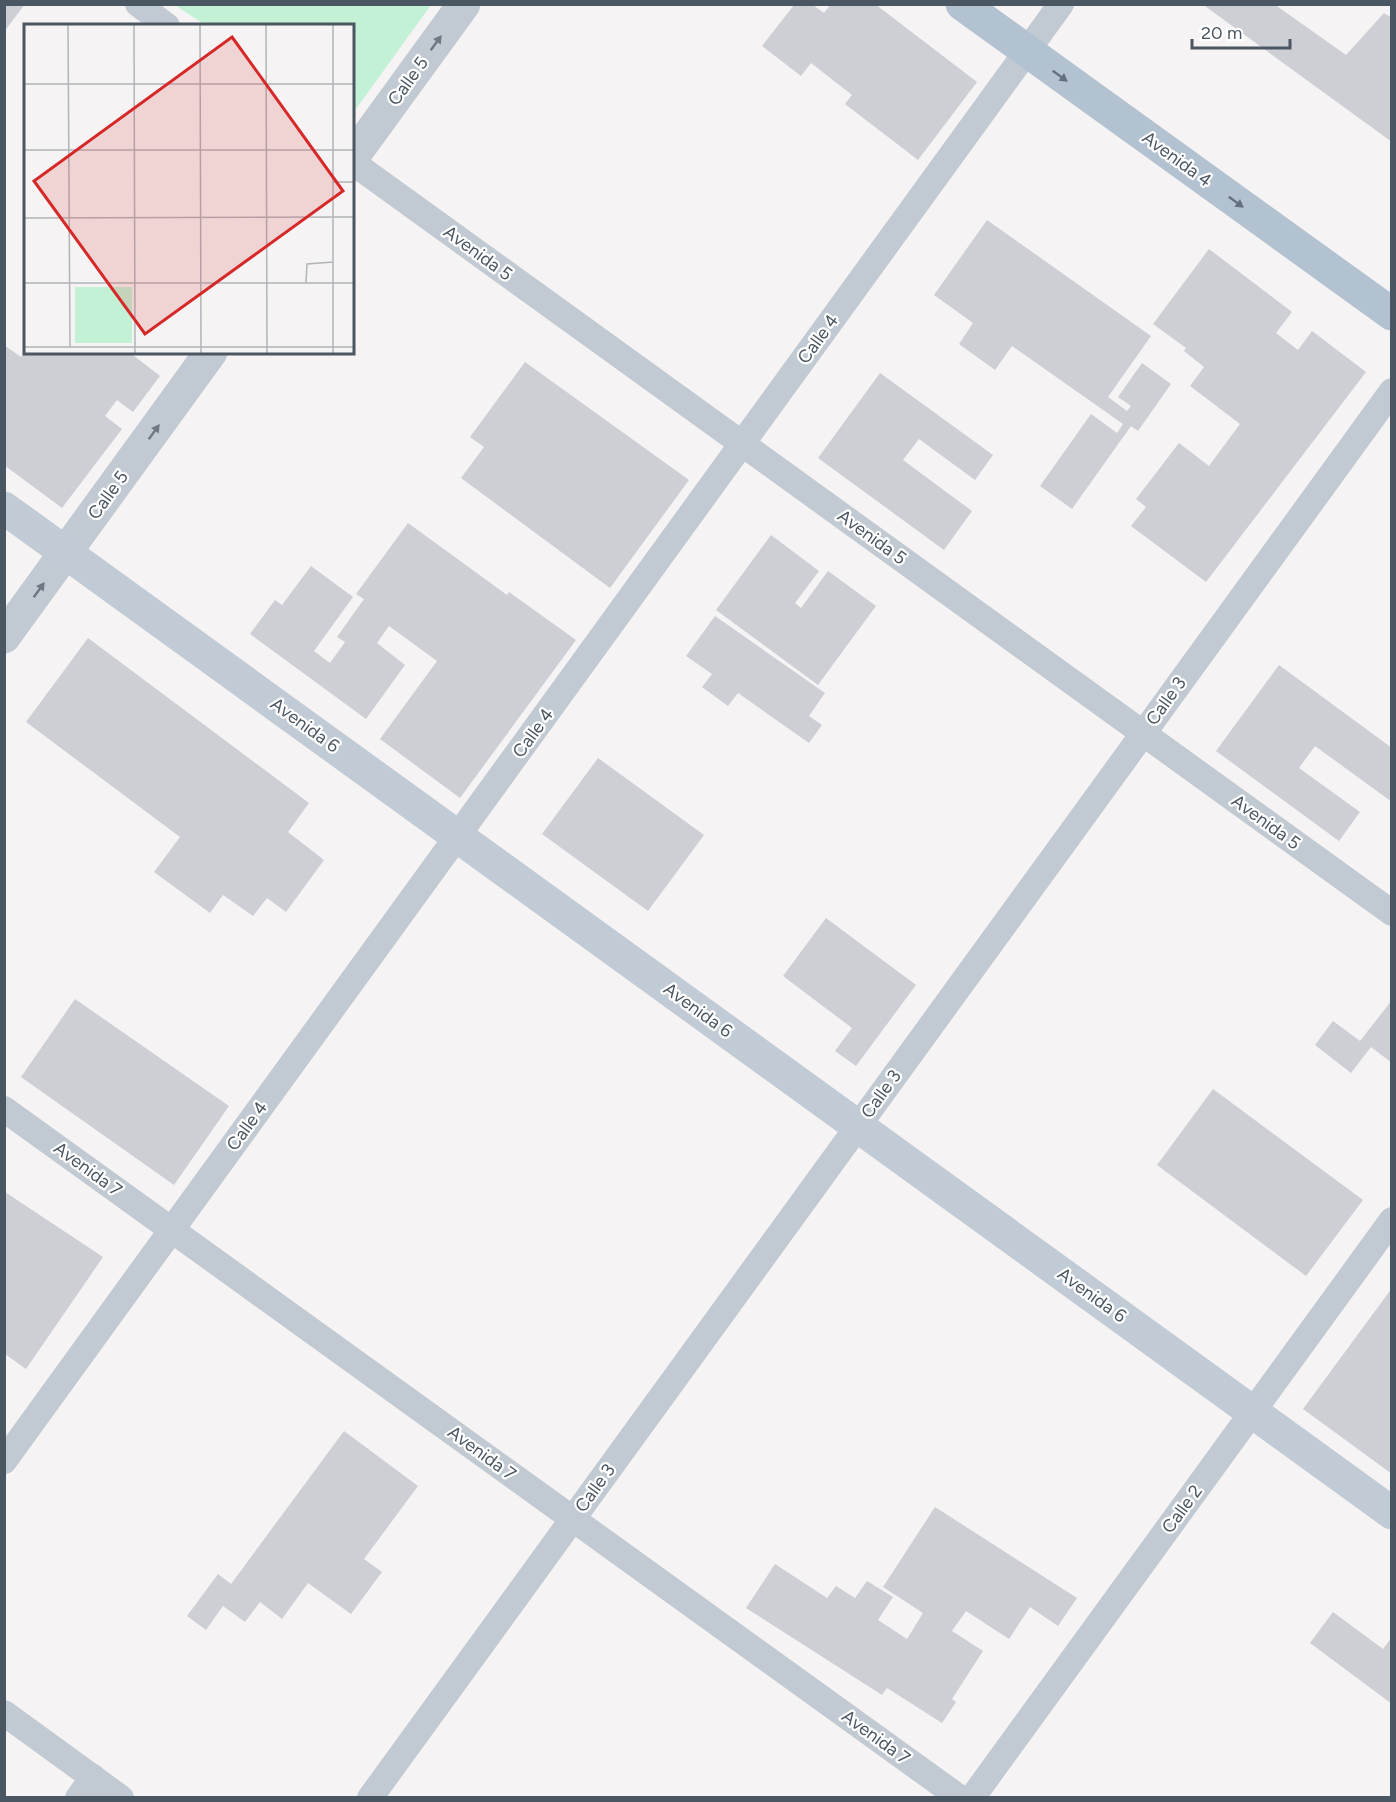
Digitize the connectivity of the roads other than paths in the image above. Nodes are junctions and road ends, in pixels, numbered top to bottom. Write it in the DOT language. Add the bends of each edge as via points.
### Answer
graph roads {
  1 [pos="138,4"];
  2 [pos="464,4"];
  3 [pos="962,4"];
  4 [pos="1061,4"];
  5 [pos="164,24"];
  6 [pos="1027,52"];
  7 [pos="354,157"];
  8 [pos="354,161"];
  9 [pos="1392,314"];
  10 [pos="210,354"];
  11 [pos="1392,391"];
  12 [pos="742,444"];
  13 [pos="4,508"];
  14 [pos="66,552"];
  15 [pos="4,637"];
  16 [pos="1143,733"];
  17 [pos="458,836"];
  18 [pos="1392,913"];
  19 [pos="4,1109"];
  20 [pos="858,1126"];
  21 [pos="1392,1220"];
  22 [pos="172,1230"];
  23 [pos="1252,1412"];
  24 [pos="4,1461"];
  25 [pos="1392,1513"];
  26 [pos="573,1519"];
  27 [pos="4,1713"];
  28 [pos="93,1777"];
  29 [pos="78,1797"];
  30 [pos="121,1797"];
  31 [pos="370,1797"];
  32 [pos="960,1797"];
  33 [pos="972,1797"];
  1 -- 5 [label="street"];
  7 -- 2 [label="street, Calle 5, one-way"];
  3 -- 6 [label="main road, Avenida 4"];
  4 -- 6 [label="street, Calle 4"];
  6 -- 9 [label="main road, Avenida 4, one-way"];
  6 -- 12 [label="street, Calle 4"];
  8 -- 12 [label="street, Avenida 5"];
  14 -- 10 [label="street, Calle 5, one-way"];
  11 -- 16 [label="street, Calle 3"];
  12 -- 16 [label="street, Avenida 5"];
  12 -- 17 [label="street, Calle 4"];
  13 -- 14 [label="main road, Avenida 6"];
  15 -- 14 [label="street, Calle 5, one-way"];
  14 -- 17 [label="main road, Avenida 6"];
  16 -- 18 [label="street, Avenida 5"];
  16 -- 20 [label="street, Calle 3"];
  17 -- 20 [label="main road, Avenida 6"];
  17 -- 22 [label="street, Calle 4"];
  19 -- 22 [label="street, Avenida 7"];
  20 -- 23 [label="main road, Avenida 6"];
  20 -- 26 [label="street, Calle 3"];
  21 -- 23 [label="street, Calle 2"];
  22 -- 24 [label="street, Calle 4"];
  22 -- 26 [label="street, Avenida 7"];
  23 -- 25 [label="main road, Avenida 6"];
  23 -- 33 [label="street, Calle 2"];
  26 -- 31 [label="street, Calle 3"];
  26 -- 32 [label="street, Avenida 7"];
  27 -- 28 [label="street"];
  28 -- 29 [label="street"];
  28 -- 30 [label="street"];
}
